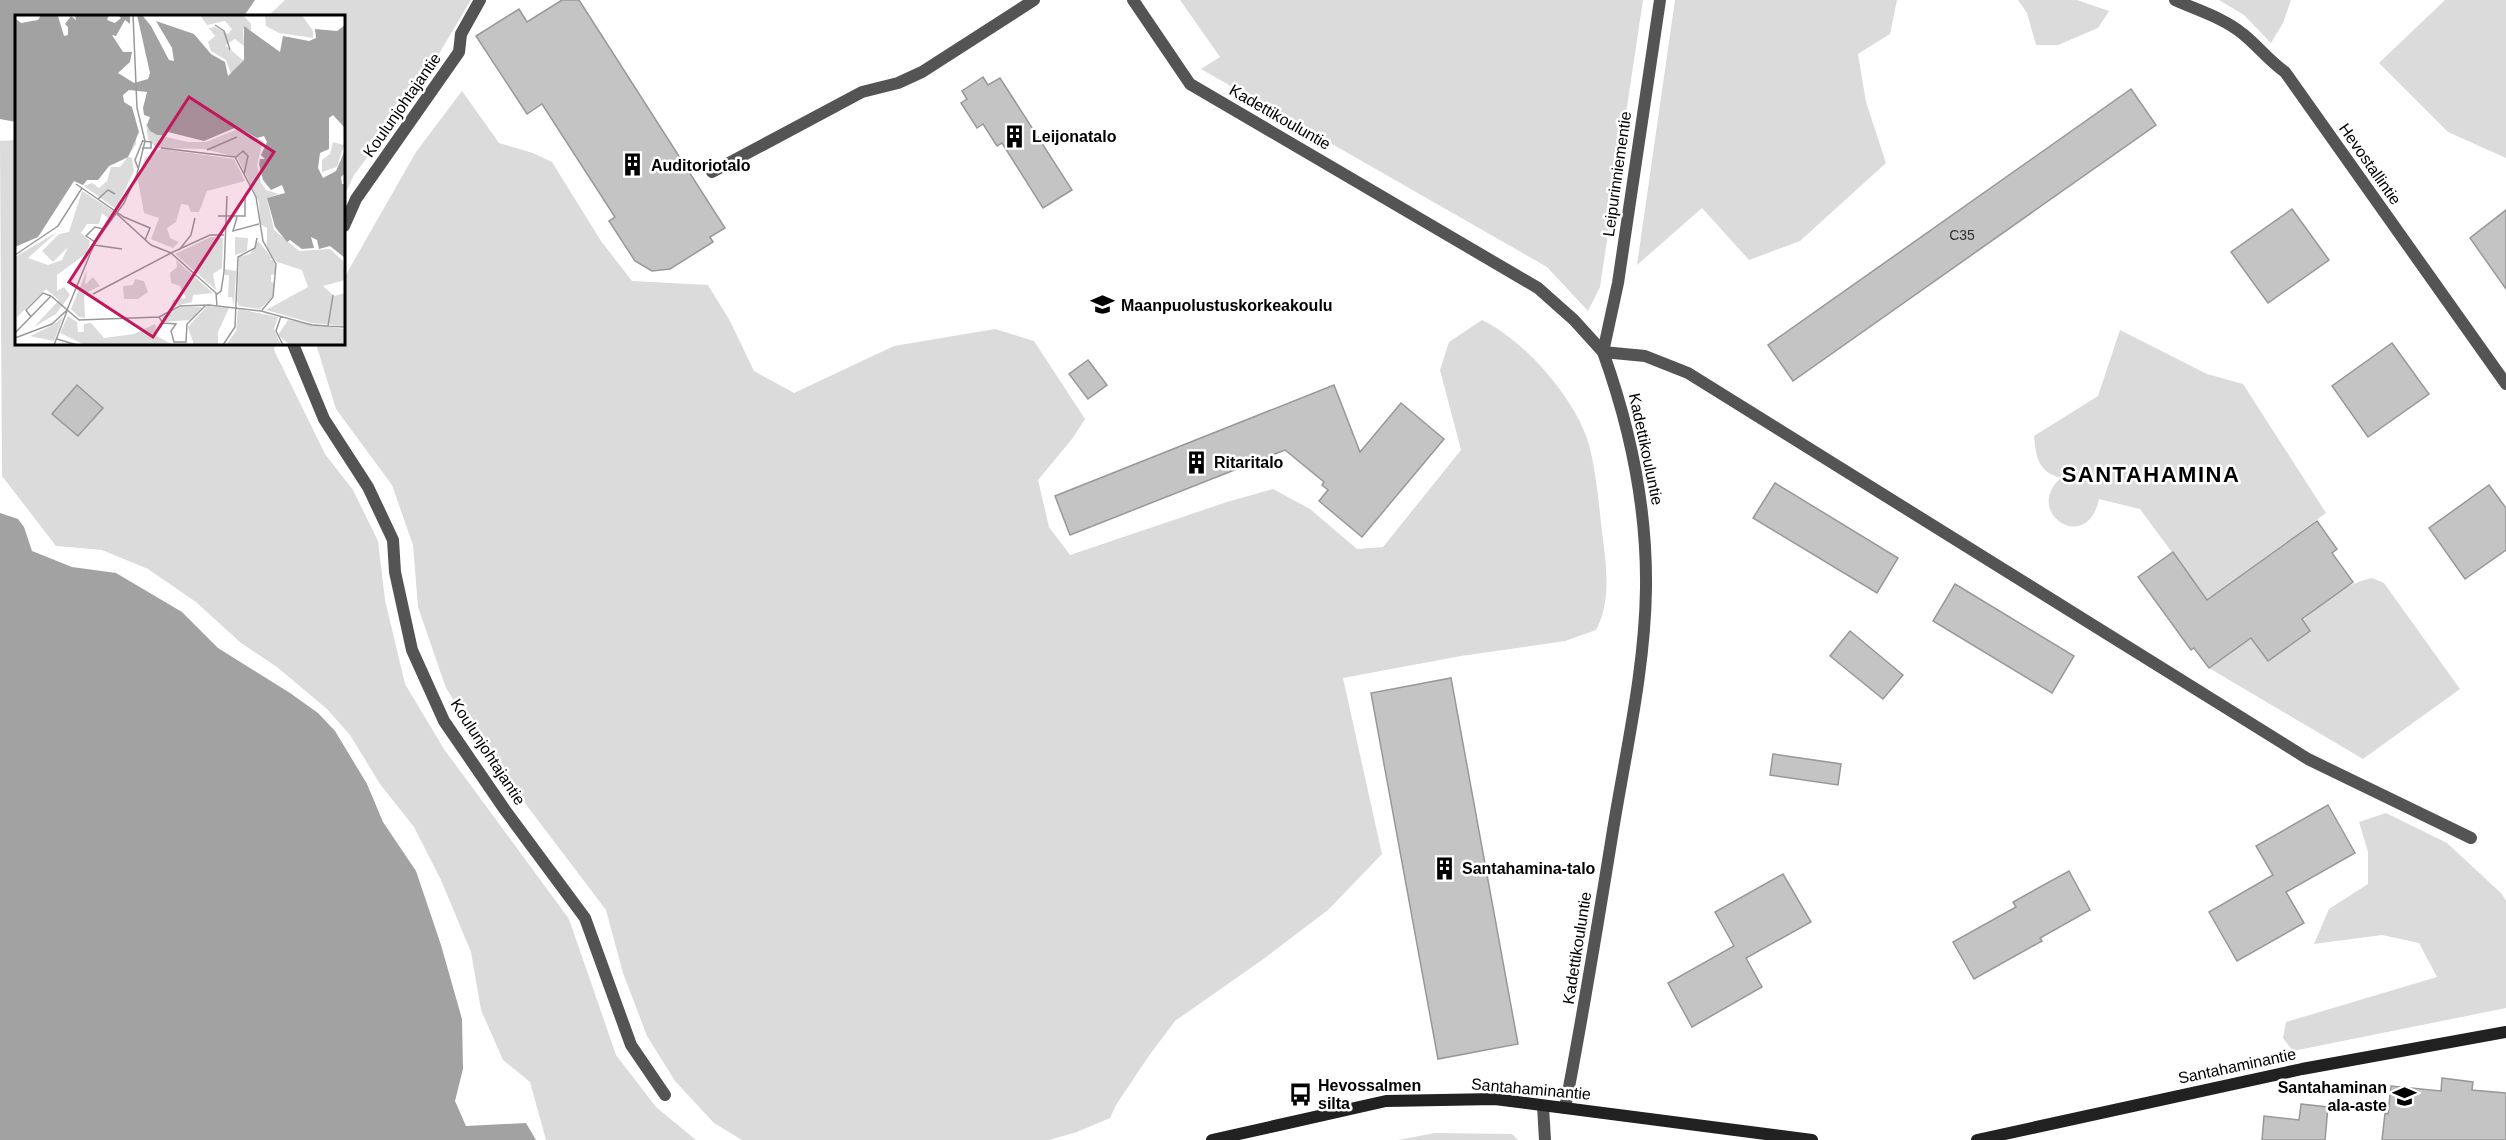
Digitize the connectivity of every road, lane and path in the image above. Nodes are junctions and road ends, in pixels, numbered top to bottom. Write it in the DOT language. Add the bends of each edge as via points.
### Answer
graph roads {
  1 [pos="480,0"];
  2 [pos="1034,0"];
  3 [pos="1133,0"];
  4 [pos="1660,0"];
  5 [pos="2175,0"];
  6 [pos="712,172"];
  7 [pos="345,224"];
  8 [pos="292,345"];
  9 [pos="1603,352"];
  10 [pos="2506,384"];
  11 [pos="2471,838"];
  12 [pos="2506,1032"];
  13 [pos="665,1095"];
  14 [pos="1544,1106"];
  15 [pos="1565,1108"];
  16 [pos="1212,1140"];
  17 [pos="1545,1140"];
  18 [pos="1812,1140"];
  19 [pos="1977,1140"];
  1 -- 7 [label="street, Koulunjohtajantie" via="461,34 459,52 356,199"];
  2 -- 6 [label="street" via="922,72 862,92"];
  3 -- 9 [label="street, Kadettikouluntie" via="1190,84 1538,288"];
  4 -- 9 [label="street, Leipurinniementie" via="1618,283"];
  5 -- 10 [label="street, Hevostallintie" via="2242,33 2267,60 2285,72"];
  8 -- 13 [label="street, Koulunjohtajantie" via="324,419 368,487 393,540 395,572 412,650 444,721 585,918 631,1045"];
  9 -- 11 [label="street" via="1645,356 1688,373 2308,759"];
  9 -- 15 [label="street, Kadettikouluntie" via="1622,408 1643,515 1646,588 1640,663"];
  12 -- 19 [label="main road, Santahaminantie" via="2302,1069"];
  14 -- 15 [label="main road, Santahaminantie"];
  14 -- 16 [label="main road, Santahaminantie" via="1495,1099 1386,1101"];
  14 -- 17 [label="street"];
  15 -- 18 [label="main road, Santahaminantie"];
}
